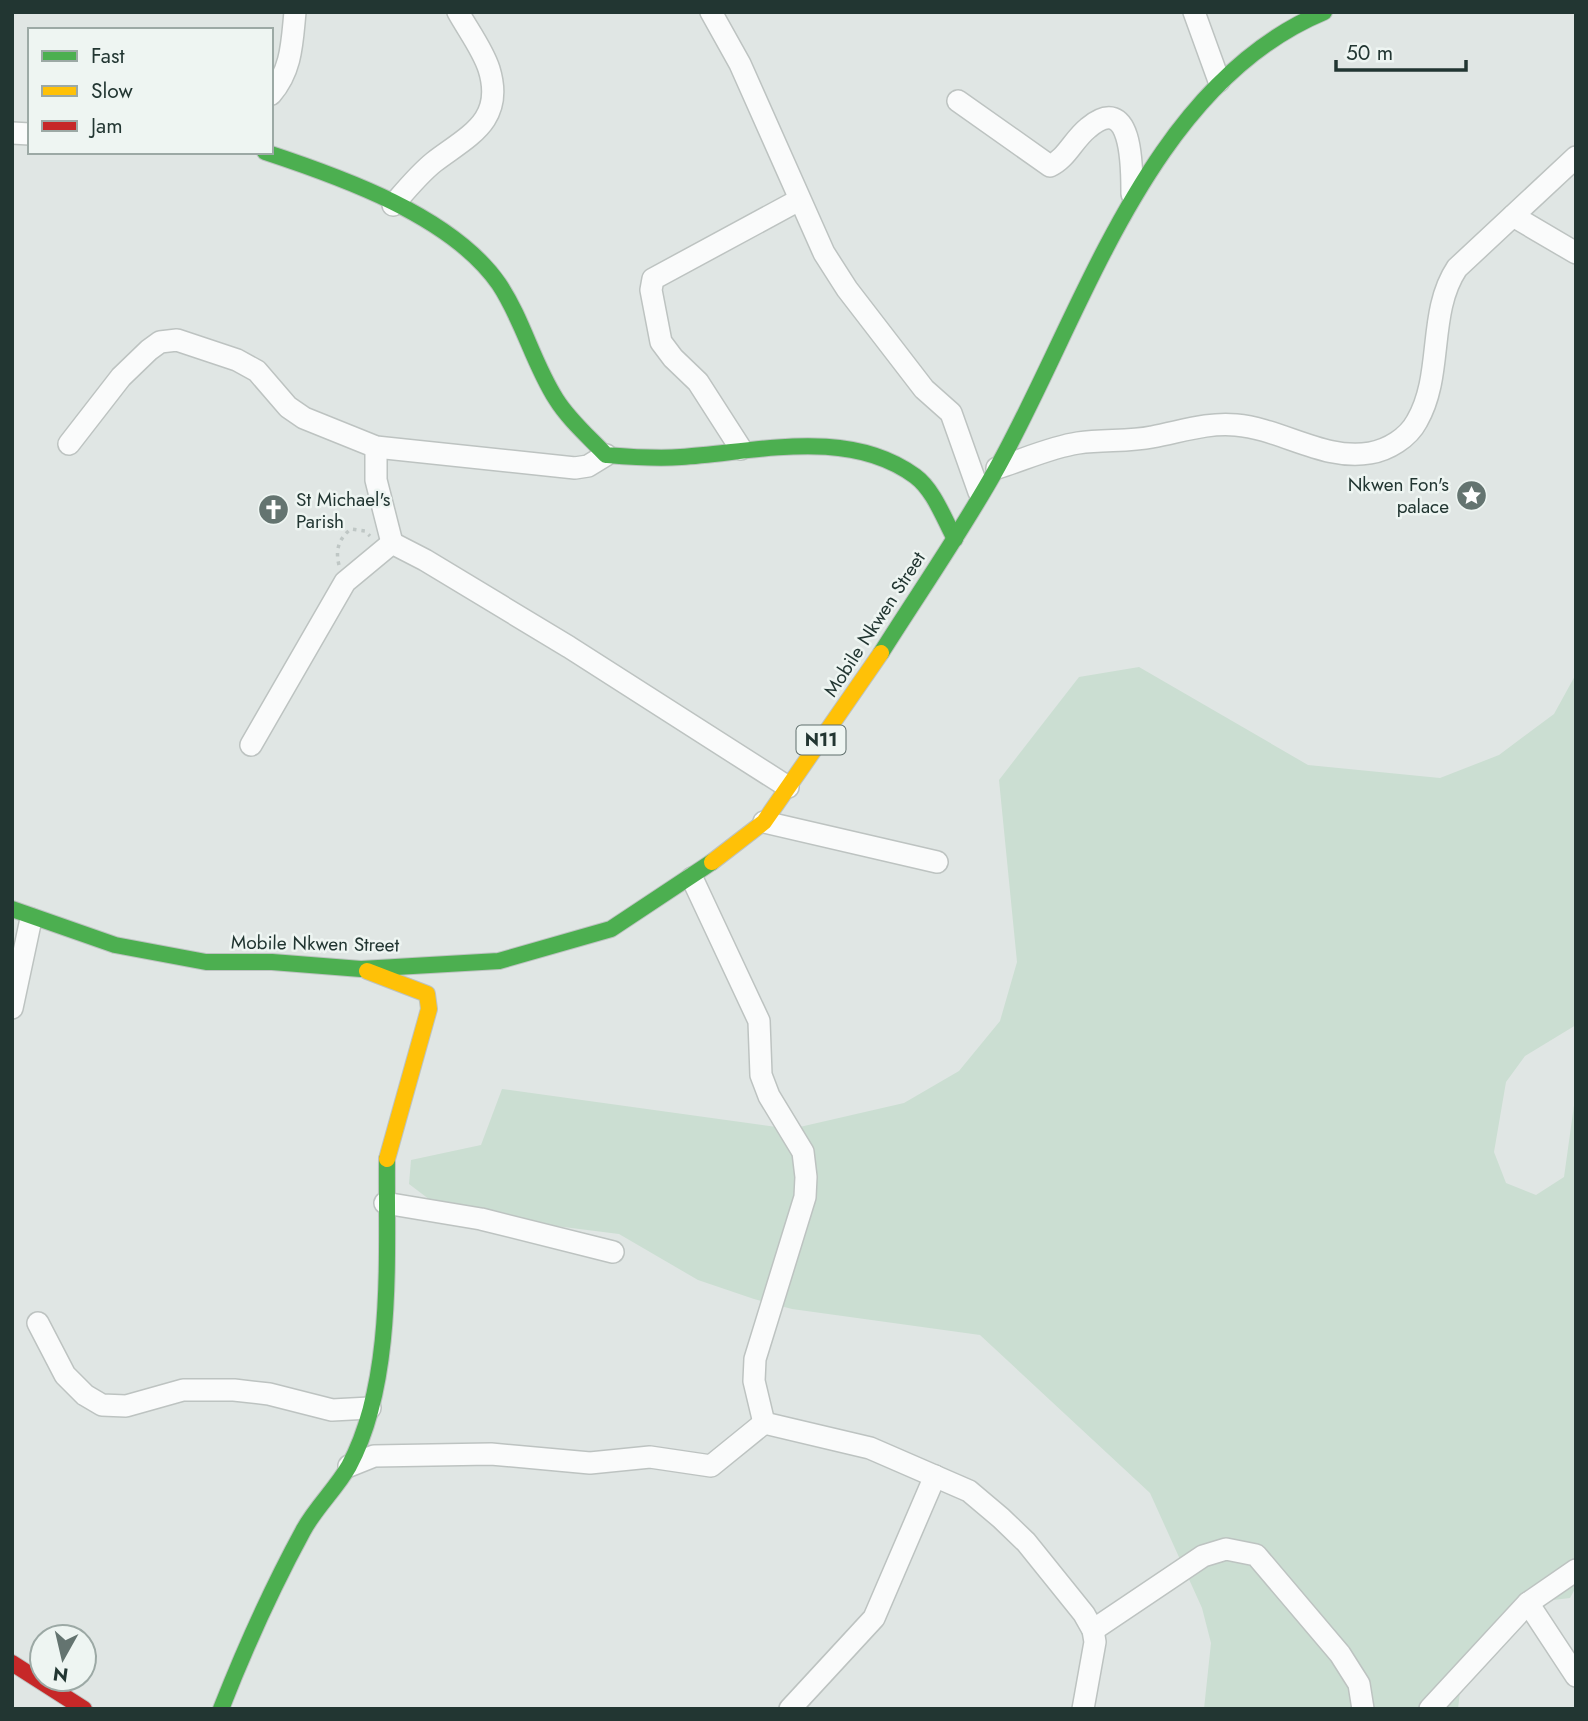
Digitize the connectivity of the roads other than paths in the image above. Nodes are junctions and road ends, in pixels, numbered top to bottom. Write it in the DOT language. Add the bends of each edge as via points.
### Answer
graph roads {
  1 [pos="295,12"];
  2 [pos="458,12"];
  3 [pos="710,12"];
  4 [pos="1194,12"];
  5 [pos="1324,12"];
  6 [pos="1219,81"];
  7 [pos="273,91"];
  8 [pos="958,101"];
  9 [pos="272,154"];
  10 [pos="1576,157"];
  11 [pos="1132,196"];
  12 [pos="799,200"];
  13 [pos="393,205"];
  14 [pos="1513,216"];
  15 [pos="1576,253"];
  16 [pos="69,444"];
  17 [pos="376,447"];
  18 [pos="741,449"];
  19 [pos="607,455"];
  20 [pos="997,468"];
  21 [pos="979,492"];
  22 [pos="955,539"];
  23 [pos="388,546"];
  24 [pos="251,745"];
  25 [pos="788,787"];
  26 [pos="764,822"];
  27 [pos="937,862"];
  28 [pos="692,878"];
  29 [pos="22,914"];
  30 [pos="361,969"];
  31 [pos="12,1007"];
  32 [pos="385,1203"];
  33 [pos="613,1252"];
  34 [pos="38,1323"];
  35 [pos="370,1408"];
  36 [pos="764,1423"];
  37 [pos="367,1449"];
  38 [pos="349,1466"];
  39 [pos="935,1476"];
  40 [pos="1576,1570"];
  41 [pos="1528,1603"];
  42 [pos="1093,1630"];
  43 [pos="12,1663"];
  44 [pos="1576,1676"];
  45 [pos="69,1705"];
  46 [pos="221,1709"];
  47 [pos="790,1709"];
  48 [pos="1083,1709"];
  49 [pos="1363,1709"];
  50 [pos="1430,1709"];
  1 -- 7 [label="street" via="285,77"];
  2 -- 13 [label="street" via="489,68 493,92 489,115 476,132 416,178"];
  3 -- 12 [label="street" via="740,64"];
  4 -- 6 [label="street"];
  5 -- 6 [label="main road, Mobile Nkwen Street / N11" via="1288,27"];
  6 -- 11 [label="main road, Mobile Nkwen Street / N11"];
  8 -- 11 [label="street" via="1050,166 1092,125 1112,120 1123,127 1133,156"];
  9 -- 13 [label="main road" via="318,168"];
  10 -- 14 [label="street"];
  11 -- 20 [label="main road, Mobile Nkwen Street / N11"];
  12 -- 18 [label="street" via="653,279 661,342 698,382"];
  12 -- 21 [label="street" via="847,289 924,389 951,413"];
  13 -- 19 [label="main road" via="463,247 490,273 556,400"];
  14 -- 15 [label="street"];
  14 -- 20 [label="street" via="1446,284 1430,390 1417,423 1396,444 1370,453 1336,453 1260,428 1200,426 1152,438 1077,443"];
  16 -- 17 [label="street" via="121,377 149,350 160,342 177,340 237,360 257,371 288,407 304,418"];
  17 -- 19 [label="street" via="575,468"];
  17 -- 23 [label="street" via="376,480"];
  18 -- 19 [label="main road" via="646,458"];
  18 -- 22 [label="main road" via="840,450 892,461 918,477"];
  20 -- 21 [label="main road, Mobile Nkwen Street / N11"];
  21 -- 22 [label="main road, Mobile Nkwen Street / N11"];
  22 -- 25 [label="main road, Mobile Nkwen Street / N11"];
  23 -- 24 [label="street" via="345,582"];
  23 -- 25 [label="street" via="425,559"];
  25 -- 26 [label="main road, Mobile Nkwen Street / N11"];
  26 -- 27 [label="street"];
  26 -- 28 [label="main road, Mobile Nkwen Street / N11"];
  28 -- 30 [label="main road, Mobile Nkwen Street / N11" via="611,929 499,961"];
  28 -- 36 [label="street" via="759,1021 761,1075 769,1096 803,1152 804,1197 755,1359 754,1381"];
  29 -- 30 [label="main road, Mobile Nkwen Street / N11" via="115,945 206,962"];
  29 -- 31 [label="street"];
  30 -- 32 [label="main road" via="427,994 429,1009 387,1157"];
  32 -- 33 [label="street" via="481,1219"];
  32 -- 35 [label="main road" via="384,1326"];
  34 -- 35 [label="street" via="65,1374 102,1405 126,1406 183,1390 234,1390 332,1410"];
  35 -- 37 [label="main road"];
  36 -- 37 [label="street" via="710,1466 632,1456 590,1463"];
  36 -- 39 [label="street" via="870,1448"];
  37 -- 38 [label="street"];
  38 -- 46 [label="main road" via="304,1528"];
  39 -- 42 [label="street" via="969,1491 1009,1526"];
  39 -- 47 [label="street" via="874,1618"];
  40 -- 41 [label="street"];
  41 -- 44 [label="street"];
  41 -- 50 [label="street"];
  42 -- 48 [label="street" via="1096,1642"];
  42 -- 49 [label="street" via="1203,1556 1226,1549 1256,1555 1340,1654 1359,1684"];
  43 -- 45 [label="main road"];
}
